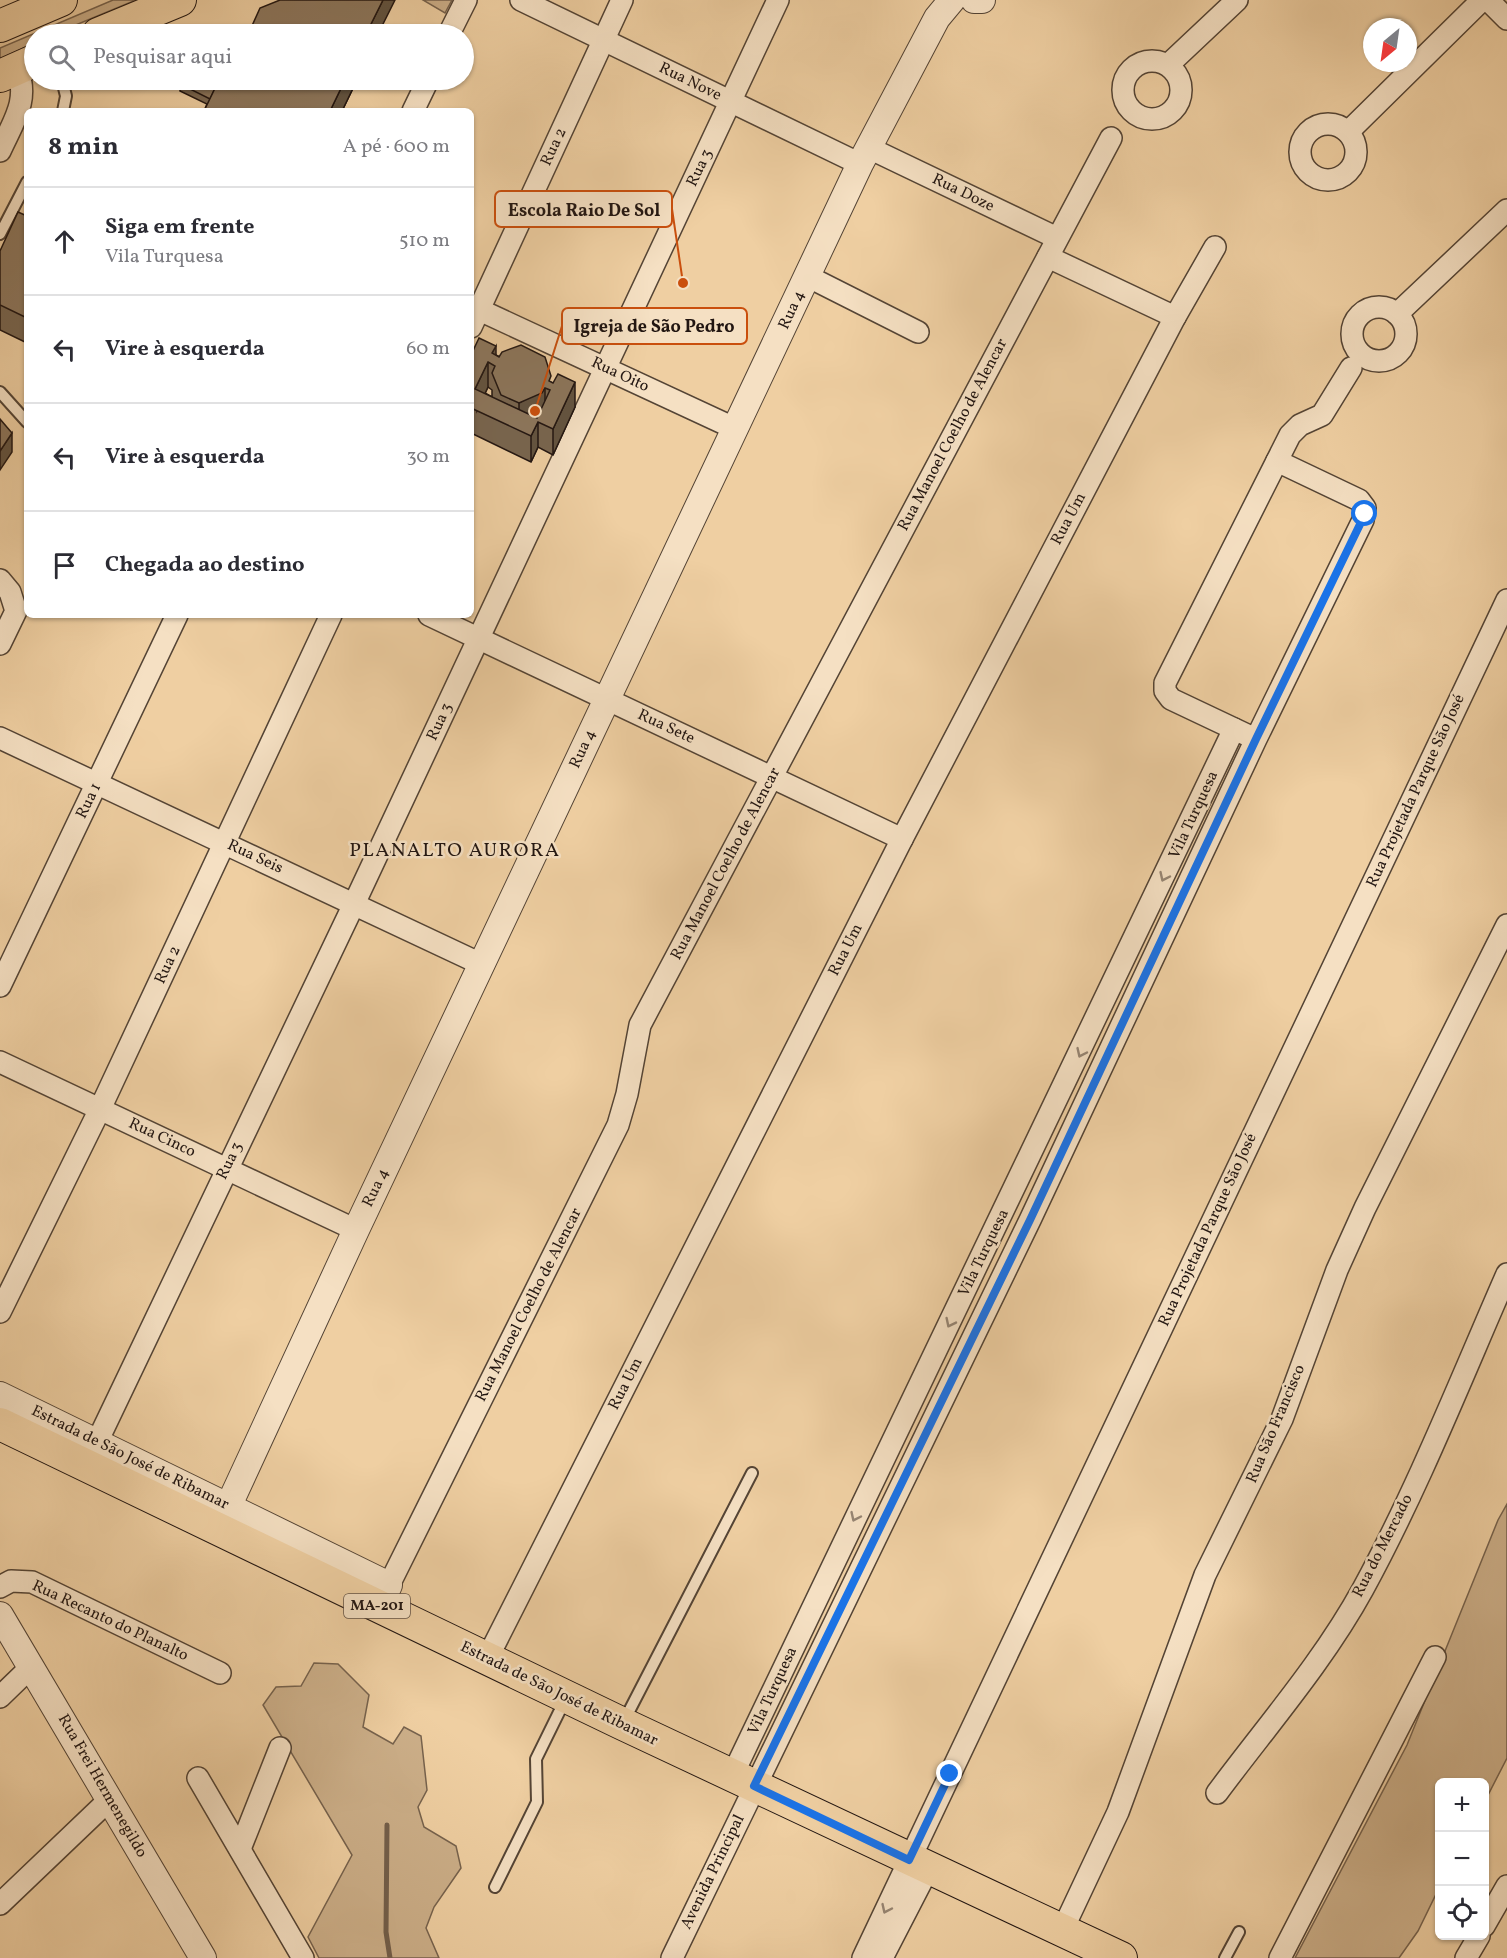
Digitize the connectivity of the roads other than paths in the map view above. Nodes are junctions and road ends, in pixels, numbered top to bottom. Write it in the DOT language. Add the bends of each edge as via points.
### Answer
graph roads {
  1 [pos="61,0"];
  2 [pos="180,0"];
  3 [pos="466,0"];
  4 [pos="521,0"];
  5 [pos="622,0"];
  6 [pos="778,0"];
  7 [pos="952,0"];
  8 [pos="974,0"];
  9 [pos="982,0"];
  10 [pos="1237,0"];
  11 [pos="1482,0"];
  12 [pos="1488,0"];
  13 [pos="1507,19"];
  14 [pos="122,24"];
  15 [pos="454,24"];
  16 [pos="0,26"];
  17 [pos="603,40"];
  18 [pos="1168,65"];
  19 [pos="17,69"];
  20 [pos="64,90"];
  21 [pos="423,90"];
  22 [pos="732,102"];
  23 [pos="64,108"];
  24 [pos="414,108"];
  25 [pos="1348,132"];
  26 [pos="1111,138"];
  27 [pos="0,150"];
  28 [pos="864,156"];
  29 [pos="24,188"];
  30 [pos="1507,210"];
  31 [pos="0,234"];
  32 [pos="1215,247"];
  33 [pos="1052,248"];
  34 [pos="807,276"];
  35 [pos="474,314"];
  36 [pos="1397,314"];
  37 [pos="1175,317"];
  38 [pos="918,332"];
  39 [pos="604,368"];
  40 [pos="1352,368"];
  41 [pos="0,392"];
  42 [pos="24,419"];
  43 [pos="736,429"];
  44 [pos="1277,461"];
  45 [pos="0,580"];
  46 [pos="1507,600"];
  47 [pos="176,618"];
  48 [pos="330,618"];
  49 [pos="435,618"];
  50 [pos="479,639"];
  51 [pos="0,644"];
  52 [pos="606,699"];
  53 [pos="1234,729"];
  54 [pos="0,738"];
  55 [pos="1256,739"];
  56 [pos="771,778"];
  57 [pos="98,782"];
  58 [pos="902,839"];
  59 [pos="226,843"];
  60 [pos="354,904"];
  61 [pos="1507,926"];
  62 [pos="1139,930"];
  63 [pos="1162,940"];
  64 [pos="483,965"];
  65 [pos="0,986"];
  66 [pos="0,1062"];
  67 [pos="100,1109"];
  68 [pos="226,1169"];
  69 [pos="1006,1209"];
  70 [pos="1030,1220"];
  71 [pos="356,1230"];
  72 [pos="1507,1274"];
  73 [pos="0,1312"];
  74 [pos="0,1395"];
  75 [pos="0,1424"];
  76 [pos="97,1442"];
  77 [pos="752,1473"];
  78 [pos="871,1484"];
  79 [pos="896,1496"];
  80 [pos="229,1505"];
  81 [pos="0,1587"];
  82 [pos="384,1596"];
  83 [pos="0,1614"];
  84 [pos="1435,1657"];
  85 [pos="487,1659"];
  86 [pos="32,1666"];
  87 [pos="220,1673"];
  88 [pos="0,1697"];
  89 [pos="567,1697"];
  90 [pos="623,1724"];
  91 [pos="279,1748"];
  92 [pos="198,1778"];
  93 [pos="743,1781"];
  94 [pos="1217,1793"];
  95 [pos="110,1799"];
  96 [pos="240,1849"];
  97 [pos="919,1864"];
  98 [pos="1507,1886"];
  99 [pos="495,1887"];
  100 [pos="0,1904"];
  101 [pos="1489,1919"];
  102 [pos="1062,1931"];
  103 [pos="1239,1932"];
  104 [pos="1476,1940"];
  105 [pos="202,1958"];
  106 [pos="303,1958"];
  107 [pos="672,1958"];
  108 [pos="863,1958"];
  109 [pos="882,1958"];
  110 [pos="1120,1958"];
  111 [pos="1225,1958"];
  112 [pos="1280,1958"];
  113 [pos="1467,1958"];
  1 -- 16 [label="main road"];
  2 -- 14 [label="main road"];
  3 -- 15 [label="street"];
  4 -- 17 [label="street, Rua Nove"];
  5 -- 17 [label="street, Rua 2"];
  6 -- 22 [label="street, Rua 3"];
  7 -- 28 [label="street, Rua 4" via="937,18"];
  8 -- 9 [label="street"];
  10 -- 18 [label="street"];
  11 -- 25 [label="street"];
  12 -- 13 [label="street"];
  17 -- 22 [label="street, Rua Nove"];
  17 -- 35 [label="street, Rua 2"];
  19 -- 27 [label="street" via="23,83 21,104"];
  20 -- 23 [label="lane"];
  21 -- 24 [label="street"];
  22 -- 28 [label="street, Rua Nove"];
  22 -- 39 [label="street, Rua 3"];
  26 -- 33 [label="street, Rua Manoel Coelho de Alencar"];
  28 -- 33 [label="street, Rua Doze"];
  28 -- 34 [label="street, Rua 4"];
  29 -- 31 [label="lane"];
  30 -- 36 [label="street"];
  32 -- 37 [label="street, Rua Um"];
  33 -- 37 [label="street, Rua Doze"];
  33 -- 56 [label="street, Rua Manoel Coelho de Alencar"];
  34 -- 38 [label="street"];
  34 -- 43 [label="street, Rua 4"];
  35 -- 39 [label="street, Rua Oito"];
  37 -- 58 [label="street, Rua Um"];
  39 -- 43 [label="street, Rua Oito"];
  39 -- 50 [label="street, Rua 3"];
  40 -- 44 [label="street" via="1326,411 1295,429"];
  41 -- 42 [label="lane"];
  43 -- 52 [label="street, Rua 4"];
  44 -- 53 [label="street" via="1164,687 1176,702"];
  44 -- 55 [label="street, Vila Turquesa" via="1359,500 1365,514"];
  45 -- 51 [label="street" via="10,592 16,611"];
  46 -- 97 [label="street, Rua Projetada Parque São José"];
  47 -- 57 [label="street, Rua 1"];
  48 -- 59 [label="street, Rua 2"];
  49 -- 50 [label="street, Rua Sete"];
  50 -- 52 [label="street, Rua Sete"];
  50 -- 60 [label="street, Rua 3"];
  52 -- 56 [label="street, Rua Sete"];
  52 -- 64 [label="street, Rua 4"];
  53 -- 55 [label="street"];
  53 -- 62 [label="street, Vila Turquesa, one-way"];
  54 -- 57 [label="street, Rua Seis"];
  55 -- 63 [label="street, Vila Turquesa"];
  56 -- 58 [label="street, Rua Sete"];
  56 -- 82 [label="street, Rua Manoel Coelho de Alencar" via="640,1025 618,1125"];
  57 -- 59 [label="street, Rua Seis"];
  57 -- 65 [label="street, Rua 1"];
  58 -- 85 [label="street, Rua Um"];
  59 -- 60 [label="street, Rua Seis"];
  59 -- 67 [label="street, Rua 2"];
  60 -- 64 [label="street, Rua Seis"];
  60 -- 68 [label="street, Rua 3"];
  61 -- 102 [label="street, Rua São Francisco" via="1346,1249 1282,1419 1205,1575 1118,1812"];
  62 -- 63 [label="street"];
  62 -- 69 [label="street, Vila Turquesa, one-way"];
  63 -- 70 [label="street, Vila Turquesa"];
  64 -- 71 [label="street, Rua 4"];
  66 -- 67 [label="street, Rua Cinco"];
  67 -- 68 [label="street, Rua Cinco"];
  67 -- 73 [label="street, Rua 2"];
  68 -- 71 [label="street, Rua Cinco"];
  68 -- 76 [label="street, Rua 3"];
  69 -- 70 [label="street"];
  69 -- 78 [label="street, Vila Turquesa, one-way"];
  70 -- 79 [label="street, Vila Turquesa"];
  71 -- 80 [label="street, Rua 4"];
  72 -- 94 [label="street, Rua do Mercado" via="1362,1590 1336,1632"];
  74 -- 76 [label="street, Estrada de São José de Ribamar"];
  75 -- 82 [label="main road, Estrada de São José de Ribamar / MA-201"];
  76 -- 80 [label="street, Estrada de São José de Ribamar"];
  77 -- 90 [label="lane"];
  78 -- 79 [label="street"];
  78 -- 93 [label="street, Vila Turquesa, one-way"];
  79 -- 93 [label="street, Vila Turquesa"];
  80 -- 82 [label="street, Estrada de São José de Ribamar"];
  81 -- 87 [label="street, Rua Recanto do Planalto" via="11,1581 32,1582"];
  82 -- 85 [label="main road, Estrada de São José de Ribamar / MA-201"];
  83 -- 86 [label="street, Rua Frei Hermenegildo"];
  84 -- 112 [label="street"];
  85 -- 89 [label="main road, Estrada de São José de Ribamar / MA-201"];
  86 -- 88 [label="street"];
  86 -- 95 [label="street, Rua Frei Hermenegildo"];
  89 -- 90 [label="main road, Estrada de São José de Ribamar / MA-201"];
  89 -- 99 [label="lane" via="536,1759 537,1802"];
  90 -- 93 [label="main road, Estrada de São José de Ribamar / MA-201"];
  91 -- 96 [label="street"];
  92 -- 96 [label="street"];
  93 -- 97 [label="main road, Estrada de São José de Ribamar / MA-201"];
  93 -- 107 [label="street, Avenida Principal"];
  95 -- 100 [label="street"];
  95 -- 105 [label="street, Rua Frei Hermenegildo"];
  96 -- 106 [label="street"];
  97 -- 102 [label="main road, Estrada de São José de Ribamar / MA-201"];
  97 -- 108 [label="street, one-way"];
  97 -- 109 [label="street"];
  98 -- 101 [label="street"];
  102 -- 110 [label="main road, Estrada de São José de Ribamar / MA-201"];
  103 -- 111 [label="lane"];
  104 -- 113 [label="street"];
}
